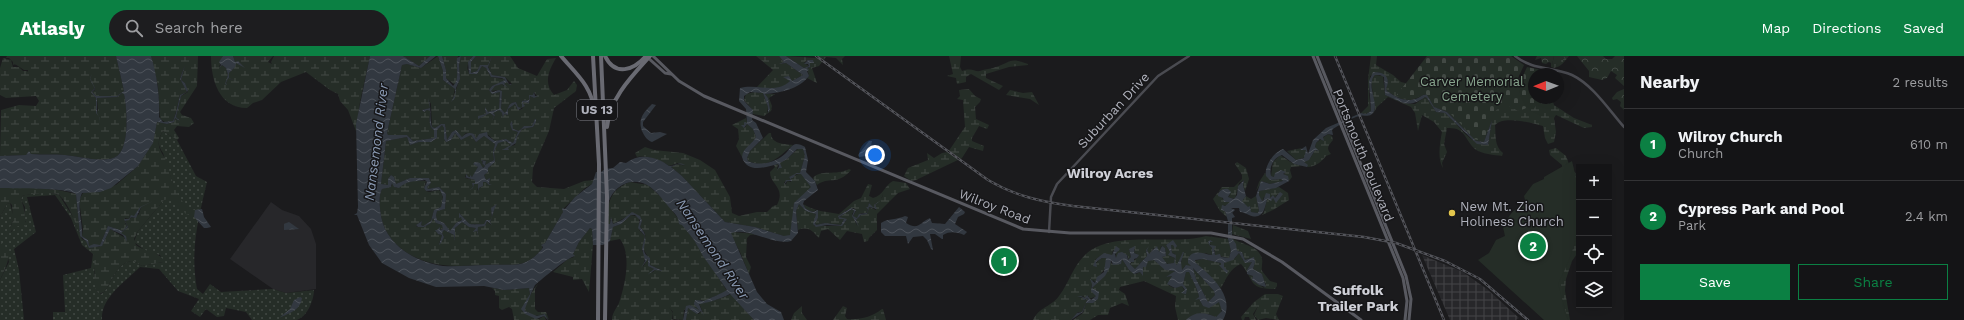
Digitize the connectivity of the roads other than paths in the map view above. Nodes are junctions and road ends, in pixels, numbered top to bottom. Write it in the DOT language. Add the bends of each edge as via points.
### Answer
graph roads {
  1 [pos="561,56"];
  2 [pos="593,56"];
  3 [pos="601,56"];
  4 [pos="605,56"];
  5 [pos="649,56"];
  6 [pos="1189,56"];
  7 [pos="1313,56"];
  8 [pos="1317,56"];
  9 [pos="1515,56"];
  10 [pos="1340,119"];
  11 [pos="1624,127"];
  12 [pos="606,159"];
  13 [pos="599,164"];
  14 [pos="1049,232"];
  15 [pos="1398,260"];
  16 [pos="598,320"];
  17 [pos="605,320"];
  18 [pos="1361,320"];
  19 [pos="1405,320"];
  20 [pos="1409,320"];
  1 -- 13 [label="highway" via="579,75 591,97"];
  2 -- 13 [label="highway, US 13"];
  3 -- 12 [label="highway, US 13"];
  4 -- 5 [label="highway" via="613,66 625,69 636,66"];
  5 -- 12 [label="highway" via="625,84 613,106 608,125"];
  5 -- 14 [label="main road, Wilroy Road" via="665,73 671,74 696,92 1012,226"];
  6 -- 14 [label="main road, Suburban Drive" via="1158,76 1057,184 1051,197"];
  7 -- 10 [label="main road, Portsmouth Boulevard"];
  8 -- 10 [label="main road, Portsmouth Boulevard"];
  9 -- 11 [label="main road" via="1535,67 1579,79"];
  10 -- 15 [label="main road, Portsmouth Boulevard"];
  12 -- 17 [label="highway, US 13"];
  13 -- 16 [label="highway, US 13"];
  14 -- 18 [label="main road, Wilroy Road" via="1211,233 1234,237 1248,241 1265,251"];
  15 -- 19 [label="main road" via="1406,289"];
  15 -- 20 [label="main road" via="1410,291"];
}
